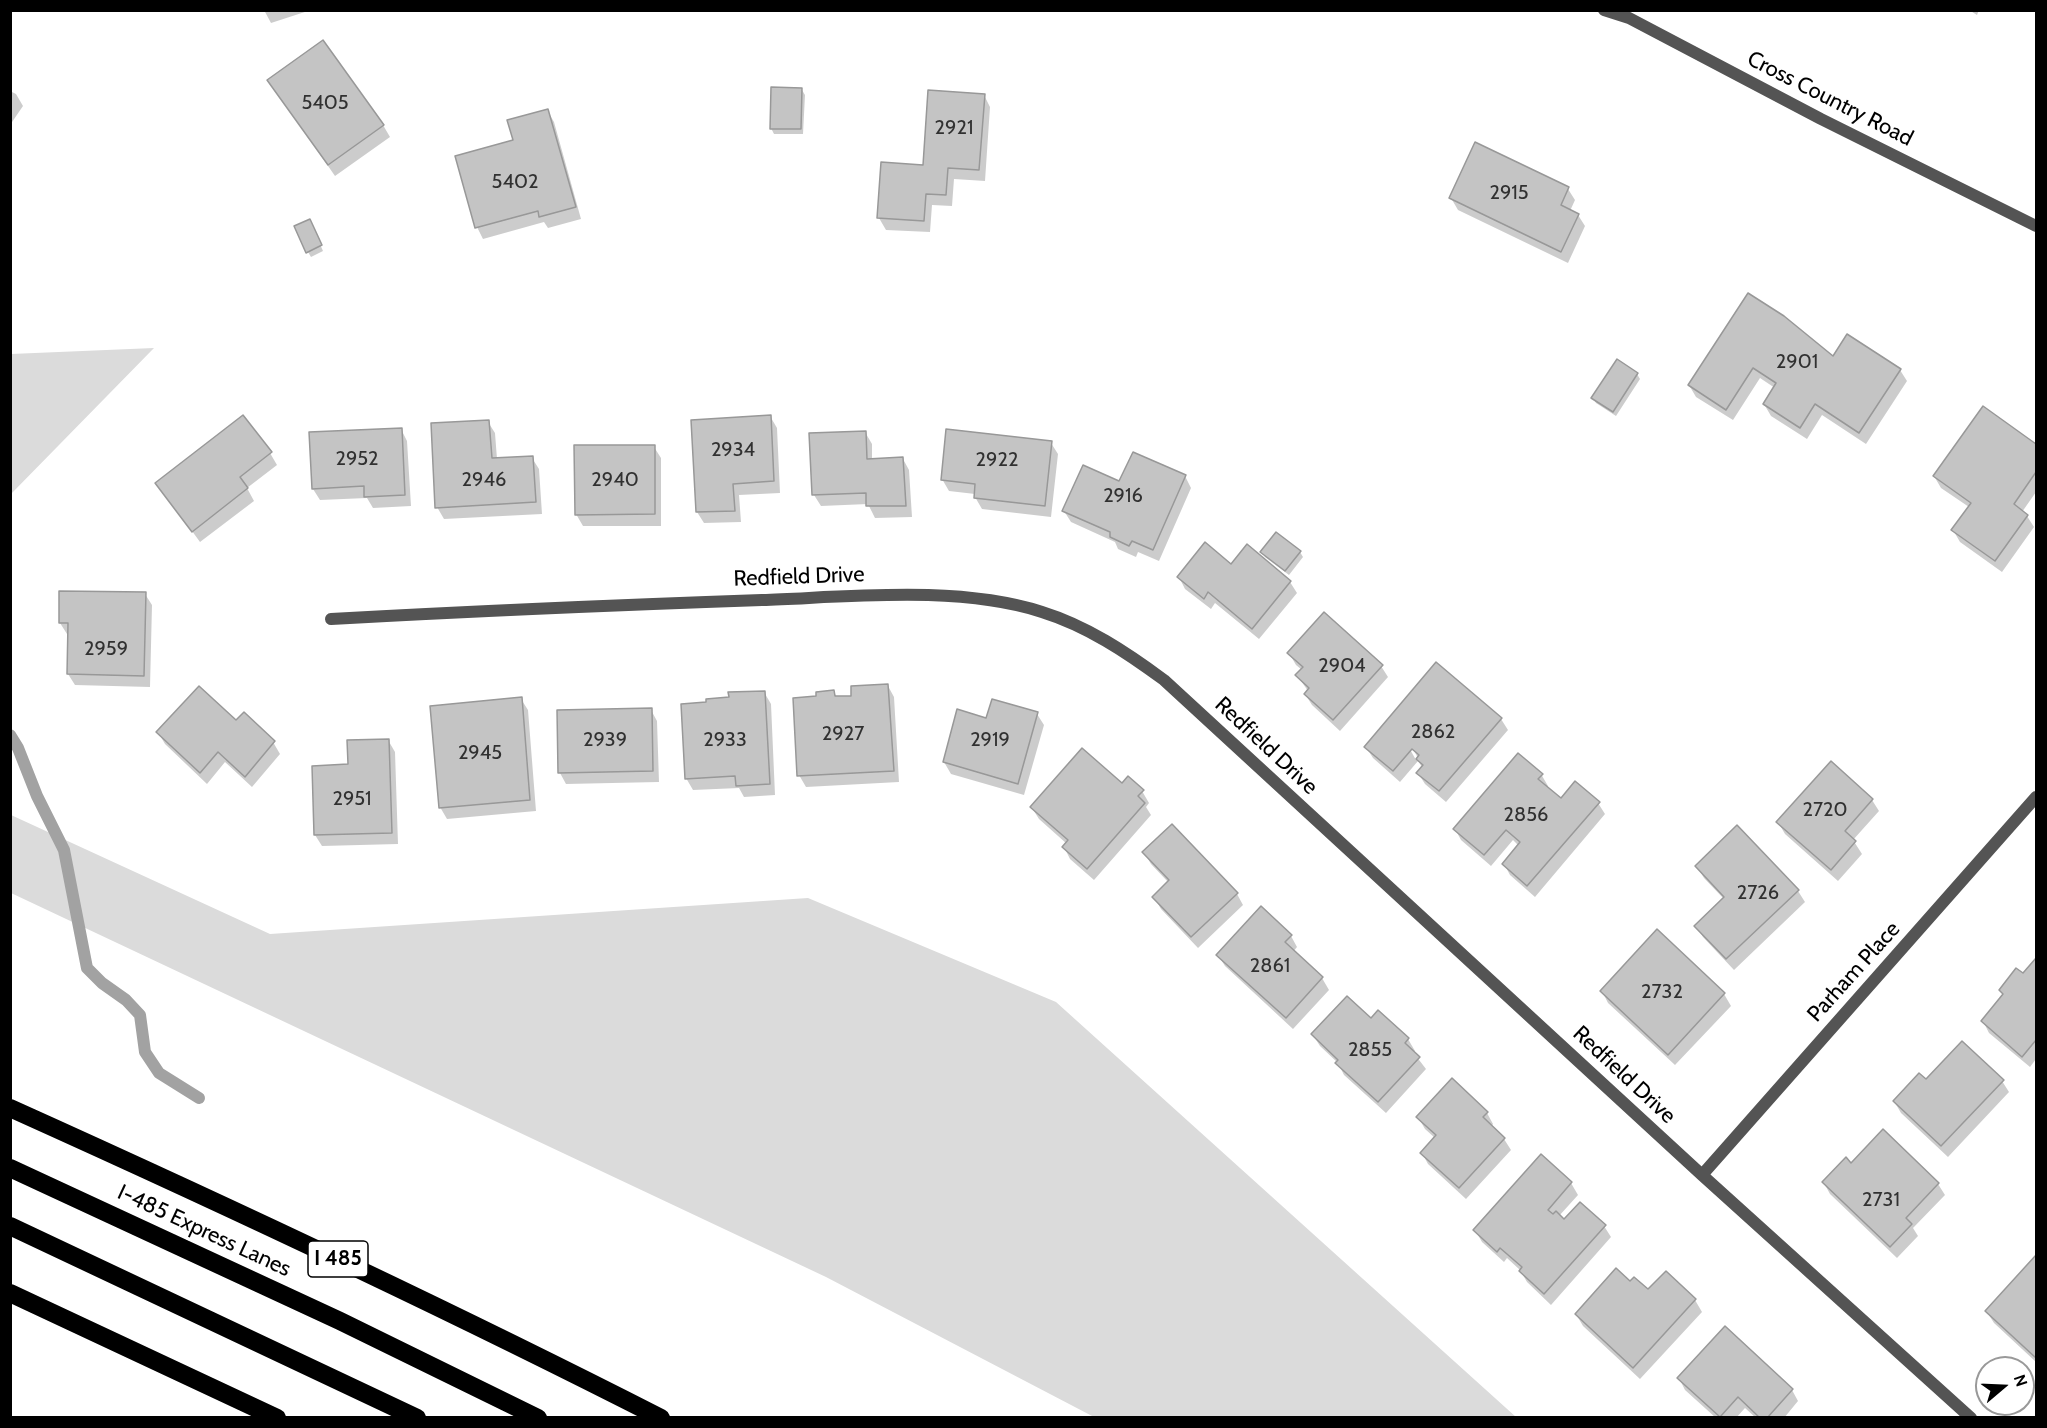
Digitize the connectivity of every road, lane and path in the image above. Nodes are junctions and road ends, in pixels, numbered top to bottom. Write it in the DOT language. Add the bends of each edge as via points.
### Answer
graph roads {
  1 [pos="1604,10"];
  2 [pos="2037,226"];
  3 [pos="331,619"];
  4 [pos="2037,797"];
  5 [pos="10,1108"];
  6 [pos="10,1168"];
  7 [pos="1702,1175"];
  8 [pos="10,1226"];
  9 [pos="10,1293"];
  10 [pos="277,1418"];
  11 [pos="417,1418"];
  12 [pos="538,1418"];
  13 [pos="661,1418"];
  14 [pos="1971,1418"];
  1 -- 2 [label="street, Cross Country Road" via="1629,18"];
  3 -- 7 [label="street, Redfield Drive" via="513,608 890,595 996,602 1041,611 1078,626 1123,650 1164,680"];
  4 -- 7 [label="street, Parham Place"];
  5 -- 13 [label="highway, I 485" via="226,1205"];
  6 -- 12 [label="highway, I-485 Express Lanes / I 485"];
  7 -- 14 [label="street, Redfield Drive"];
  8 -- 11 [label="highway"];
  9 -- 10 [label="highway"];
}
